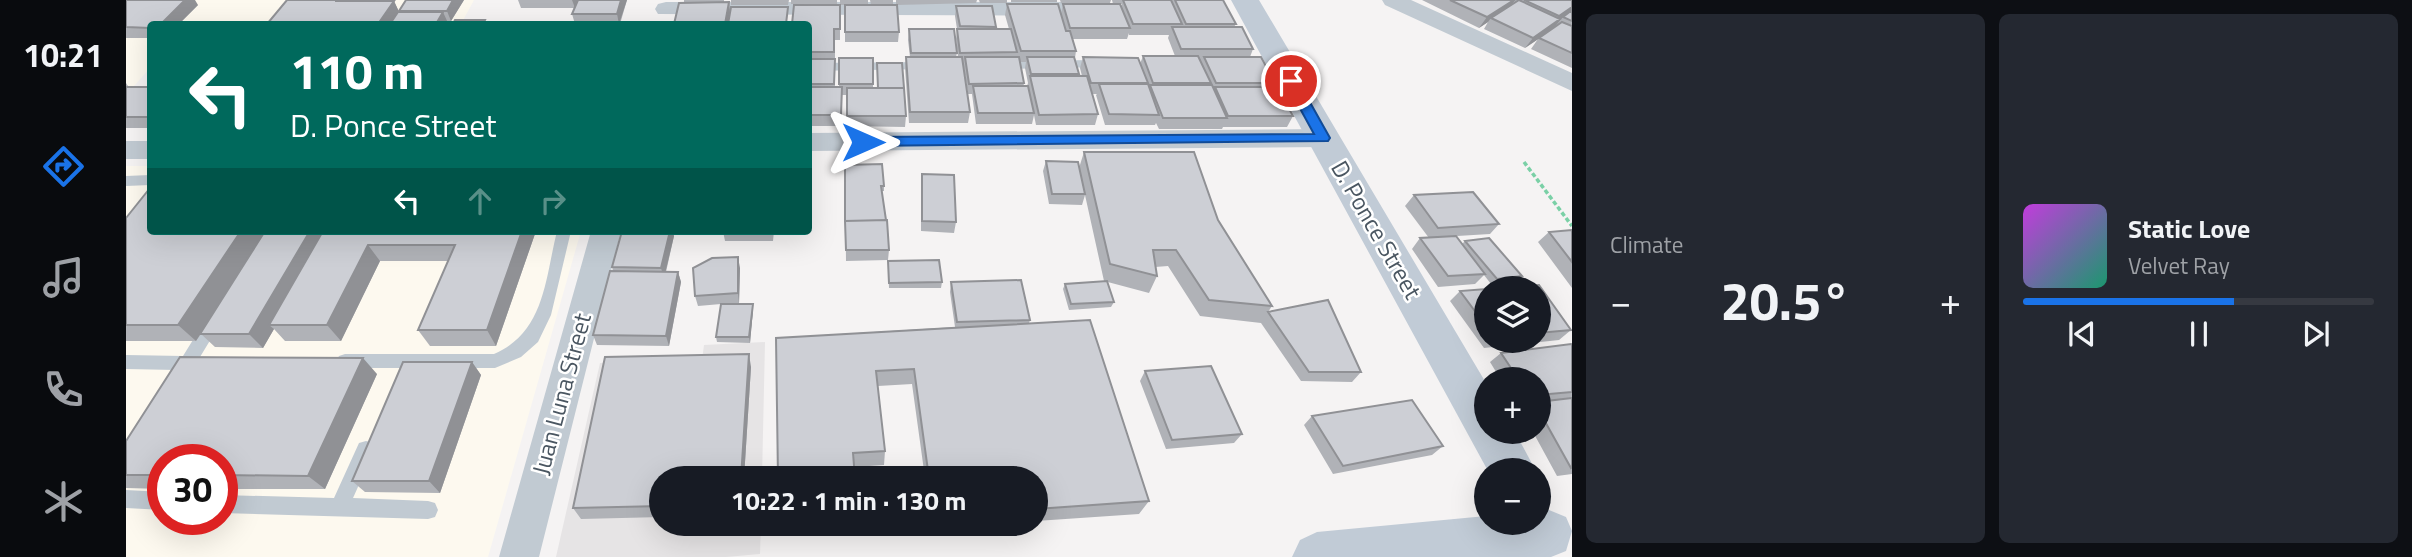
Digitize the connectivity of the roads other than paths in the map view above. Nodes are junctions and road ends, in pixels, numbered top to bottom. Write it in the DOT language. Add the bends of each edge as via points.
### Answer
graph roads {
  1 [pos="1392,0"];
  2 [pos="1239,6"];
  3 [pos="1125,9"];
  4 [pos="665,11"];
  5 [pos="1114,64"];
  6 [pos="989,65"];
  7 [pos="933,66"];
  8 [pos="812,67"];
  9 [pos="1572,83"];
  10 [pos="1324,138"];
  11 [pos="812,142"];
  12 [pos="126,150"];
  13 [pos="147,150"];
  14 [pos="147,180"];
  15 [pos="126,181"];
  16 [pos="563,235"];
  17 [pos="605,235"];
  18 [pos="222,308"];
  19 [pos="406,361"];
  20 [pos="126,362"];
  21 [pos="324,362"];
  22 [pos="187,363"];
  23 [pos="215,363"];
  24 [pos="395,385"];
  25 [pos="174,387"];
  26 [pos="1474,403"];
  27 [pos="372,435"];
  28 [pos="126,499"];
  29 [pos="147,500"];
  30 [pos="238,505"];
  31 [pos="338,509"];
  32 [pos="428,510"];
  33 [pos="1555,535"];
  34 [pos="519,557"];
  35 [pos="1317,557"];
  1 -- 9 [label="street"];
  2 -- 10 [label="street, D. Ponce Street"];
  3 -- 4 [label="street"];
  5 -- 6 [label="lane"];
  7 -- 8 [label="lane"];
  10 -- 11 [label="street"];
  10 -- 26 [label="street, D. Ponce Street"];
  12 -- 13 [label="street"];
  14 -- 15 [label="lane"];
  16 -- 19 [label="lane" via="541,319 520,348 495,361"];
  17 -- 34 [label="street, Juan Luna Street"];
  18 -- 22 [label="lane"];
  19 -- 21 [label="lane"];
  19 -- 24 [label="lane"];
  20 -- 22 [label="lane"];
  22 -- 23 [label="lane"];
  22 -- 25 [label="lane"];
  27 -- 31 [label="lane"];
  28 -- 29 [label="lane"];
  30 -- 31 [label="lane"];
  31 -- 32 [label="lane"];
  33 -- 35 [label="street"];
}
